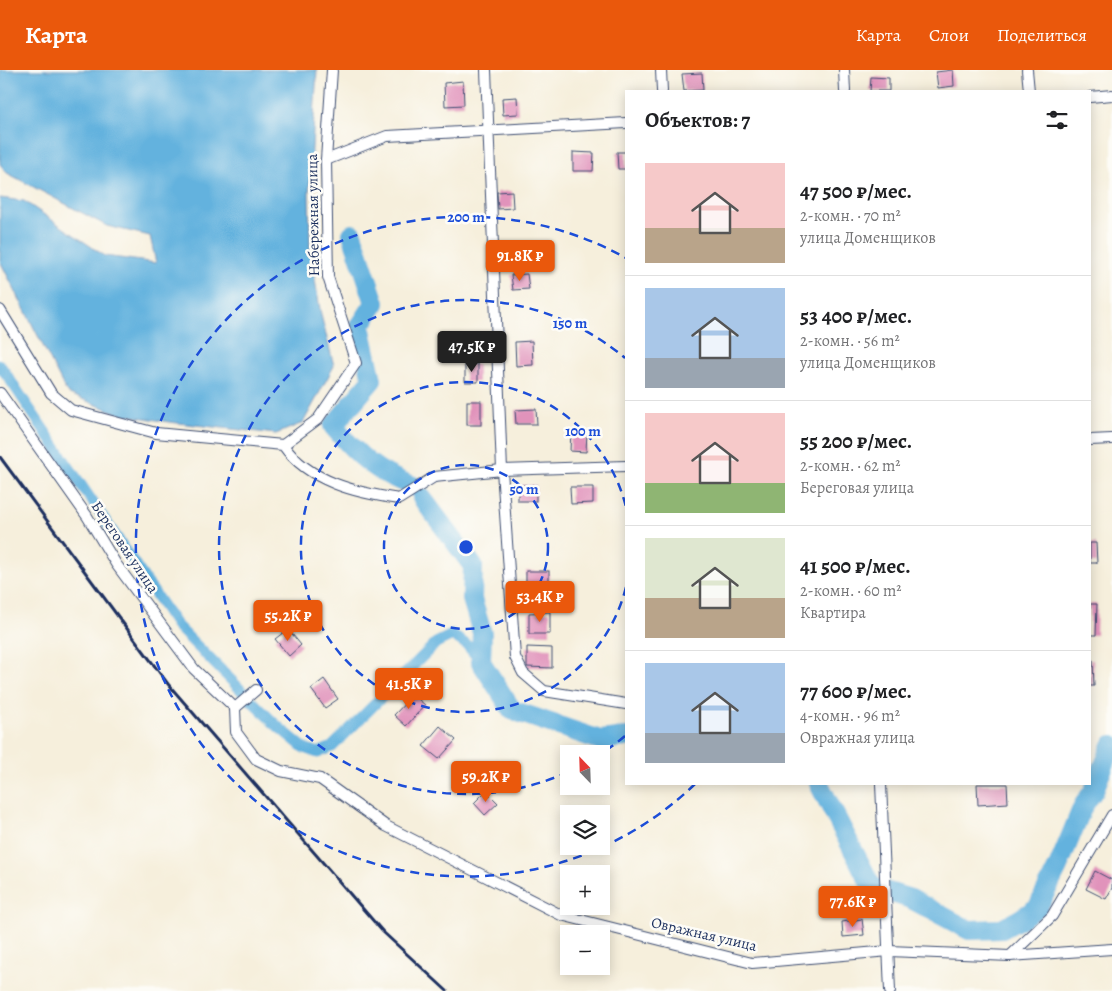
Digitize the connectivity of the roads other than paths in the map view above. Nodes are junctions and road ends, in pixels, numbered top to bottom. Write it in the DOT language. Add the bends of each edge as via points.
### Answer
graph roads {
  1 [pos="332,70"];
  2 [pos="486,70"];
  3 [pos="660,70"];
  4 [pos="844,70"];
  5 [pos="1028,70"];
  6 [pos="662,90"];
  7 [pos="845,90"];
  8 [pos="1029,90"];
  9 [pos="1112,96"];
  10 [pos="1091,97"];
  11 [pos="625,123"];
  12 [pos="488,132"];
  13 [pos="326,160"];
  14 [pos="0,310"];
  15 [pos="0,393"];
  16 [pos="1112,439"];
  17 [pos="1091,440"];
  18 [pos="283,445"];
  19 [pos="625,466"];
  20 [pos="502,470"];
  21 [pos="256,690"];
  22 [pos="625,704"];
  23 [pos="235,708"];
  24 [pos="881,785"];
  25 [pos="1112,815"];
  26 [pos="1112,949"];
  27 [pos="889,951"];
  28 [pos="1010,956"];
  29 [pos="890,991"];
  1 -- 13 [label="street, Набережная улица"];
  2 -- 12 [label="street"];
  3 -- 6 [label="street"];
  4 -- 7 [label="street"];
  5 -- 8 [label="street"];
  9 -- 10 [label="street"];
  11 -- 12 [label="street"];
  12 -- 13 [label="street" via="388,136"];
  12 -- 20 [label="street"];
  13 -- 18 [label="street, Набережная улица" via="328,277 356,363 318,418"];
  14 -- 18 [label="street" via="51,393 71,410 156,434"];
  15 -- 23 [label="street, Береговая улица" via="87,516 116,564 194,669"];
  16 -- 17 [label="street"];
  18 -- 20 [label="street" via="294,460 321,477 360,493 400,499 434,477"];
  19 -- 20 [label="street"];
  20 -- 22 [label="street" via="513,648 517,666 544,691"];
  21 -- 23 [label="street"];
  23 -- 27 [label="street, Овражная улица" via="236,732 256,759 281,771 320,779 386,826 561,915 752,963"];
  24 -- 27 [label="street"];
  25 -- 28 [label="street" via="1052,916"];
  26 -- 28 [label="street, Овражная улица"];
  27 -- 28 [label="street, Овражная улица"];
  27 -- 29 [label="street"];
}
